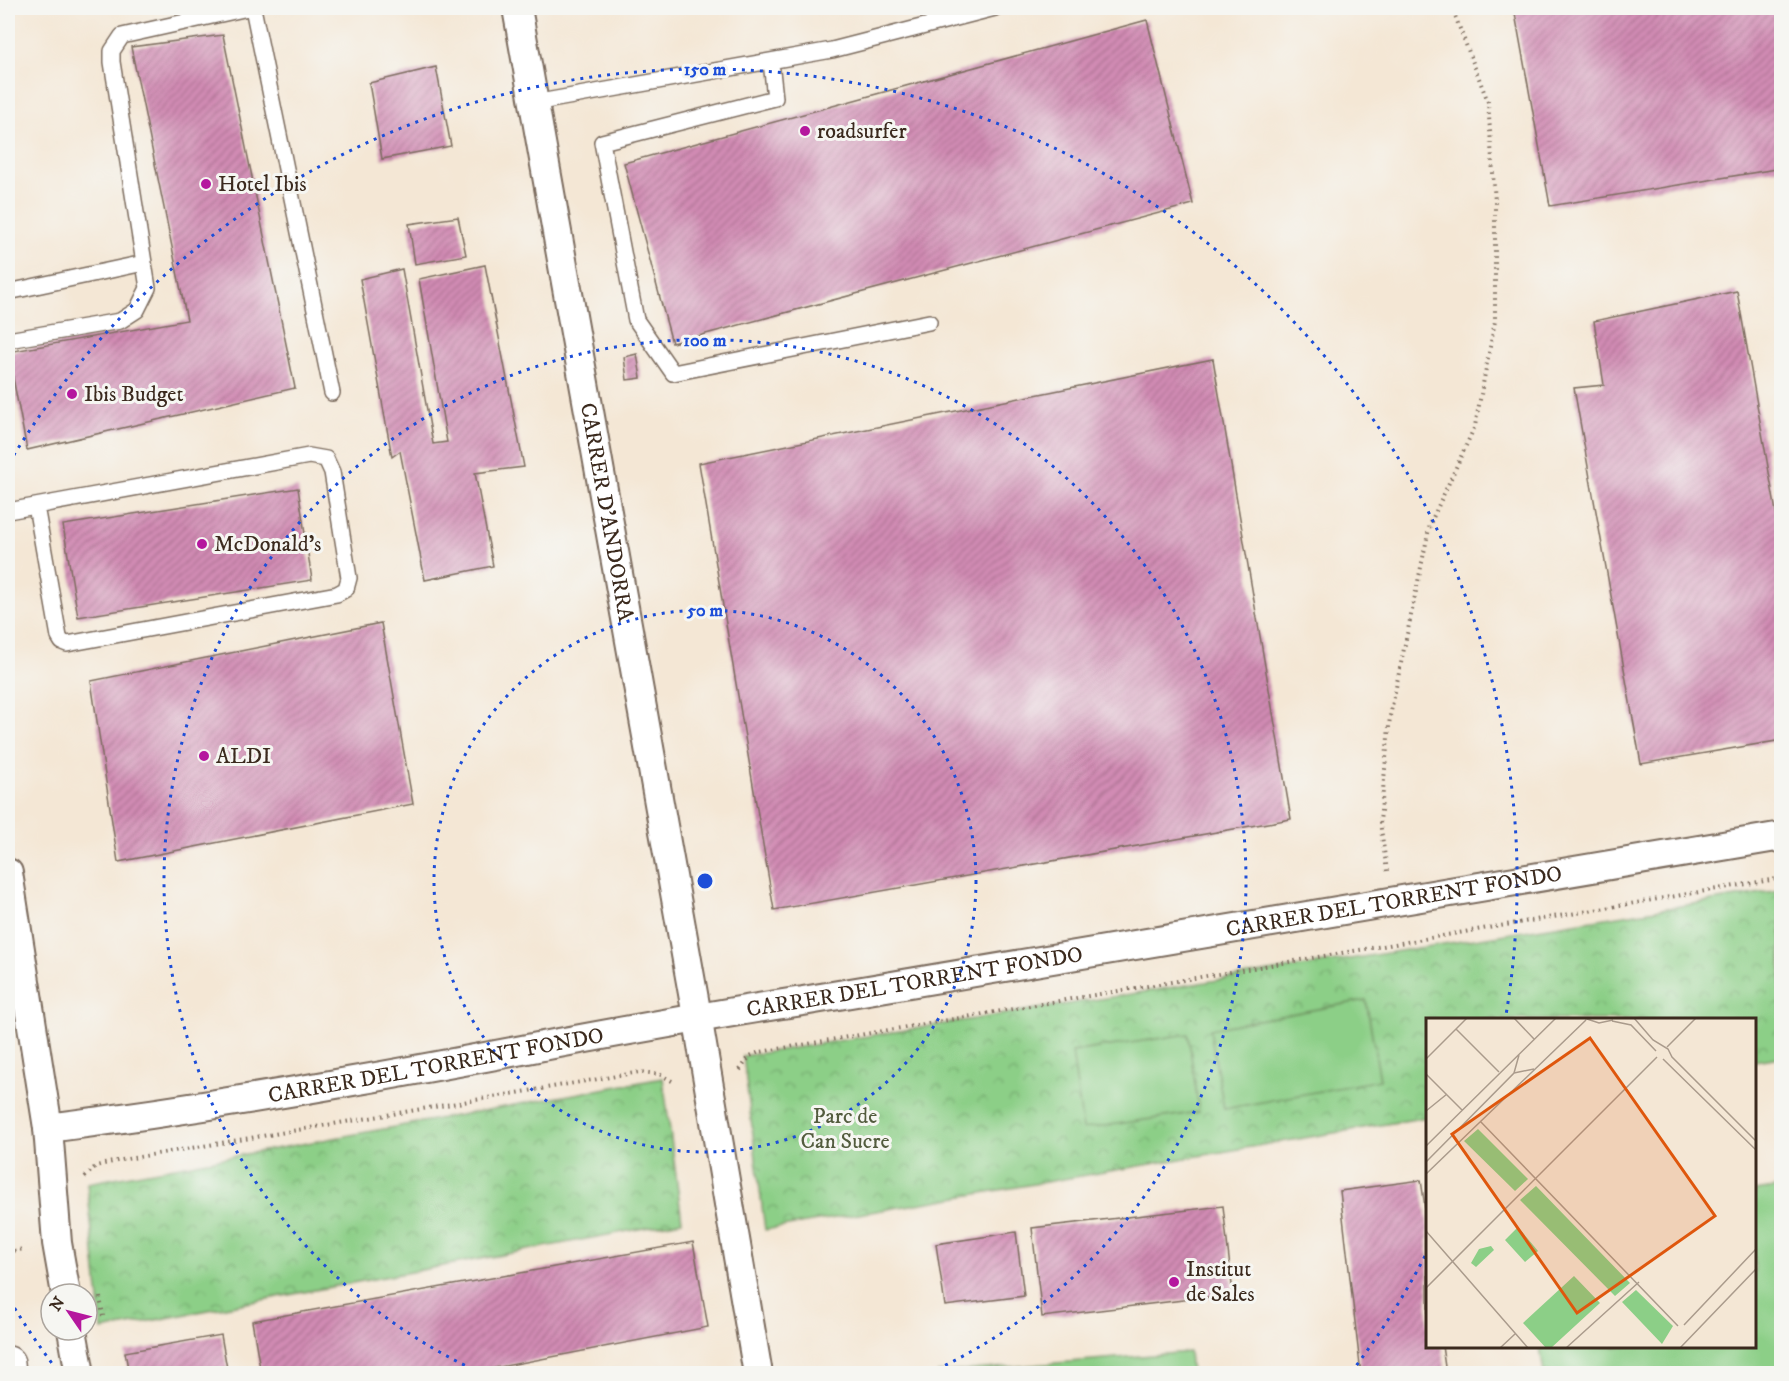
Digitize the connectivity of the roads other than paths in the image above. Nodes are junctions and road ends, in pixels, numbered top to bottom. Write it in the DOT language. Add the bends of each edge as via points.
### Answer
graph roads {
  1 [pos="248,8"];
  2 [pos="253,8"];
  3 [pos="517,8"];
  4 [pos="995,8"];
  5 [pos="771,62"];
  6 [pos="534,103"];
  7 [pos="144,263"];
  8 [pos="8,292"];
  9 [pos="929,322"];
  10 [pos="8,340"];
  11 [pos="332,393"];
  12 [pos="36,507"];
  13 [pos="8,511"];
  14 [pos="1782,836"];
  15 [pos="8,873"];
  16 [pos="698,1016"];
  17 [pos="48,1128"];
  18 [pos="64,1282"];
  19 [pos="74,1342"];
  20 [pos="8,1363"];
  21 [pos="9,1374"];
  22 [pos="80,1374"];
  23 [pos="758,1374"];
  1 -- 7 [label="lane" via="122,36 112,51"];
  2 -- 11 [label="lane"];
  3 -- 6 [label="street, CARRER D'ANDORRA"];
  4 -- 5 [label="lane" via="832,51"];
  5 -- 6 [label="lane"];
  5 -- 9 [label="lane" via="775,99 602,142 636,320 673,373"];
  6 -- 16 [label="street, CARRER D'ANDORRA"];
  7 -- 8 [label="lane"];
  7 -- 10 [label="lane" via="148,288 137,310 120,321"];
  12 -- 12 [label="lane" via="59,637 67,644 337,594 346,589 350,578 332,472 326,459 309,456"];
  12 -- 13 [label="lane"];
  14 -- 16 [label="street, CARRER DEL TORRENT FONDO"];
  15 -- 17 [label="street"];
  16 -- 17 [label="street, CARRER DEL TORRENT FONDO" via="352,1081"];
  16 -- 23 [label="street, CARRER D'ANDORRA"];
  17 -- 18 [label="street"];
  19 -- 22 [label="street"];
  20 -- 21 [label="street"];
}
